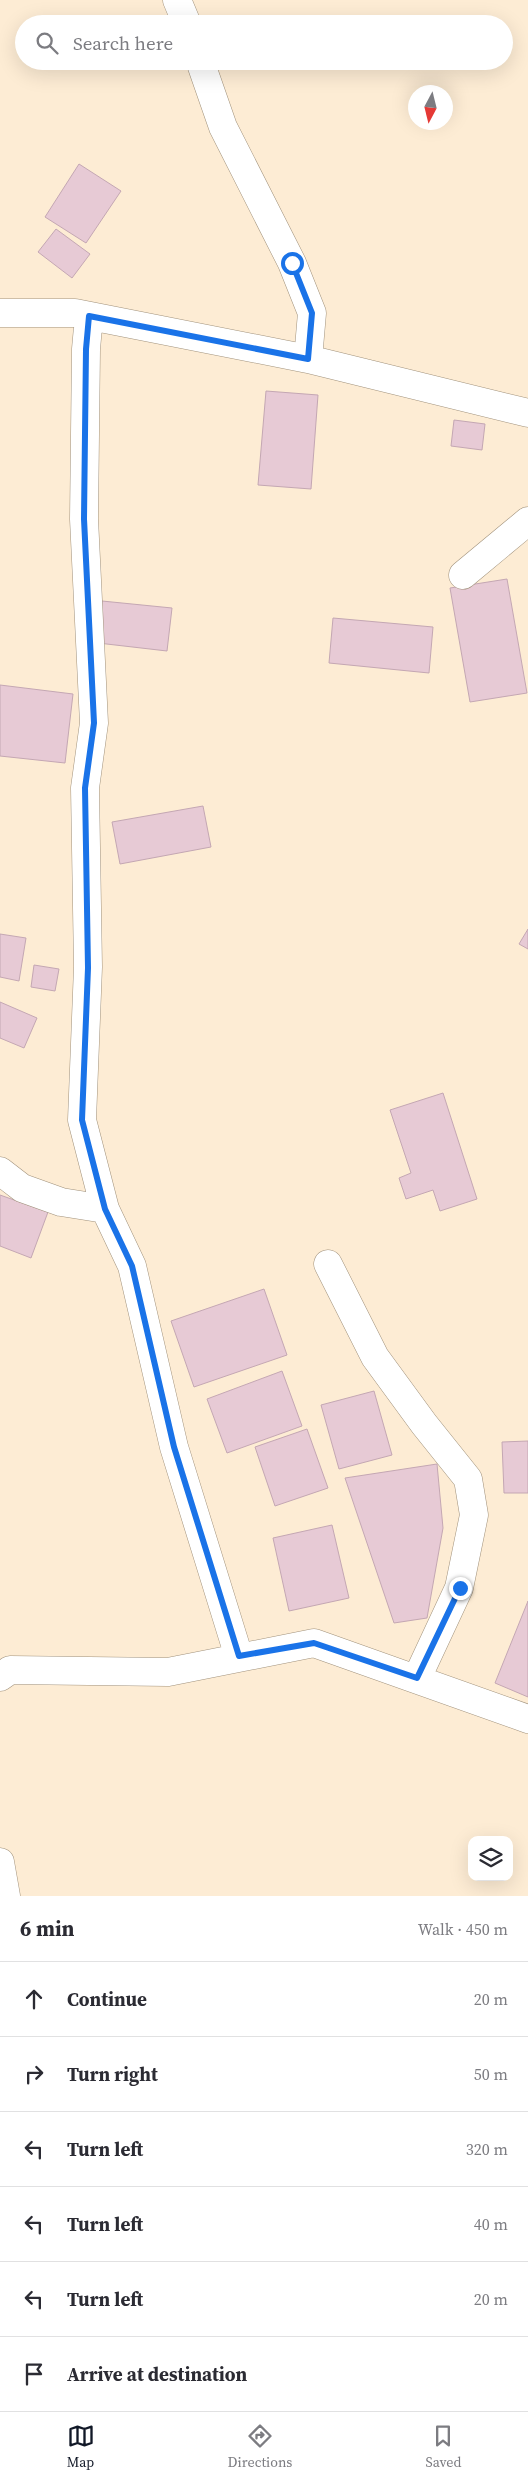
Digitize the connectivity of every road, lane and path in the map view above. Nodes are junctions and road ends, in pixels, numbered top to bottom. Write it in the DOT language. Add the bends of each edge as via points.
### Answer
graph roads {
  1 [pos="177,0"];
  2 [pos="183,15"];
  3 [pos="203,70"];
  4 [pos="0,313"];
  5 [pos="89,316"];
  6 [pos="308,359"];
  7 [pos="528,413"];
  8 [pos="528,521"];
  9 [pos="463,575"];
  10 [pos="0,1171"];
  11 [pos="105,1209"];
  12 [pos="328,1264"];
  13 [pos="239,1656"];
  14 [pos="0,1677"];
  15 [pos="417,1678"];
  16 [pos="528,1719"];
  17 [pos="0,1862"];
  18 [pos="6,1896"];
  1 -- 2 [label="street"];
  3 -- 6 [label="street" via="223,127 292,263 312,313"];
  4 -- 5 [label="street" via="75,313"];
  5 -- 6 [label="street"];
  5 -- 11 [label="street" via="84,519 94,723 85,788 88,968 82,1120"];
  6 -- 7 [label="street"];
  8 -- 9 [label="street"];
  10 -- 11 [label="street" via="22,1188 61,1202"];
  11 -- 13 [label="street" via="132,1266 174,1447"];
  12 -- 15 [label="street" via="375,1357 468,1479 474,1515 460,1588"];
  13 -- 14 [label="street" via="168,1672 10,1670"];
  13 -- 15 [label="street" via="314,1643"];
  15 -- 16 [label="street"];
  17 -- 18 [label="street"];
}
